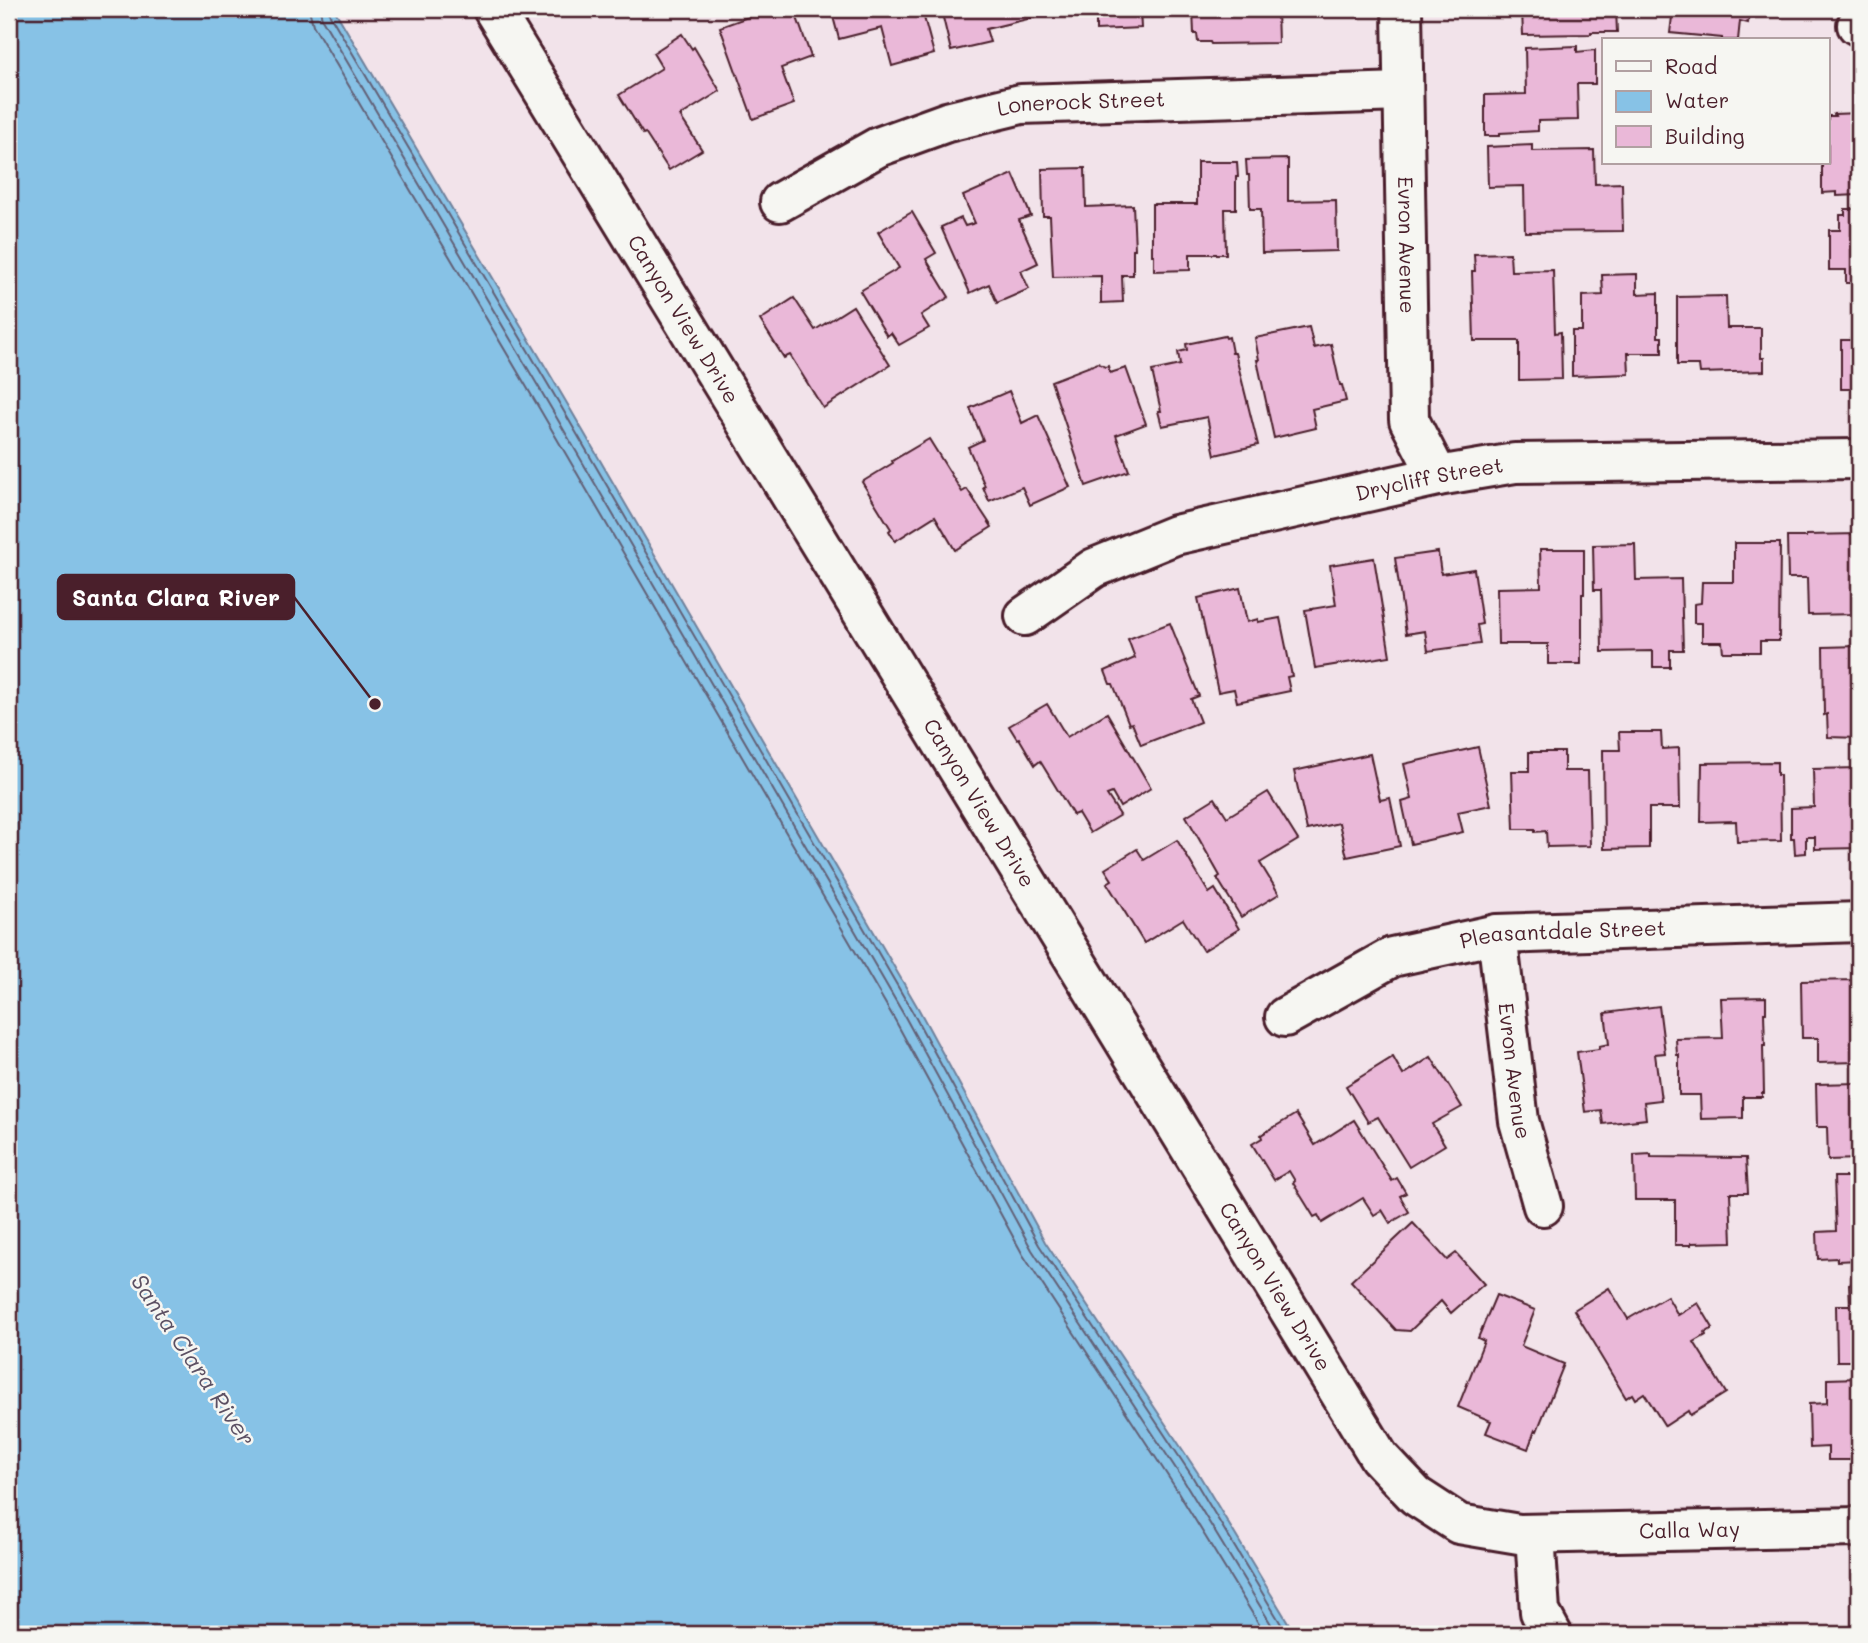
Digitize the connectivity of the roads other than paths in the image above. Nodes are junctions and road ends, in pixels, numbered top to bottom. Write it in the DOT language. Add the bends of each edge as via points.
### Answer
graph roads {
  1 [pos="493,9"];
  2 [pos="1402,9"];
  3 [pos="1403,92"];
  4 [pos="780,202"];
  5 [pos="1859,459"];
  6 [pos="1438,476"];
  7 [pos="1025,616"];
  8 [pos="1859,922"];
  9 [pos="1497,934"];
  10 [pos="1285,1017"];
  11 [pos="1543,1206"];
  12 [pos="1859,1527"];
  13 [pos="1527,1534"];
  14 [pos="1552,1634"];
  1 -- 13 [label="street, Canyon View Drive" via="1379,1457 1416,1496 1459,1524"];
  2 -- 3 [label="street, Evron Avenue"];
  3 -- 4 [label="street, Lonerock Street" via="1021,104 947,122 878,147"];
  3 -- 6 [label="street, Evron Avenue" via="1409,419"];
  5 -- 6 [label="street, Drycliff Street" via="1515,463"];
  6 -- 7 [label="street, Drycliff Street" via="1174,535 1094,568"];
  8 -- 9 [label="street, Pleasantdale Street"];
  9 -- 10 [label="street, Pleasantdale Street" via="1392,957"];
  9 -- 11 [label="street, Evron Avenue" via="1519,1121"];
  12 -- 13 [label="street, Calla Way"];
  13 -- 14 [label="street" via="1540,1612"];
}
